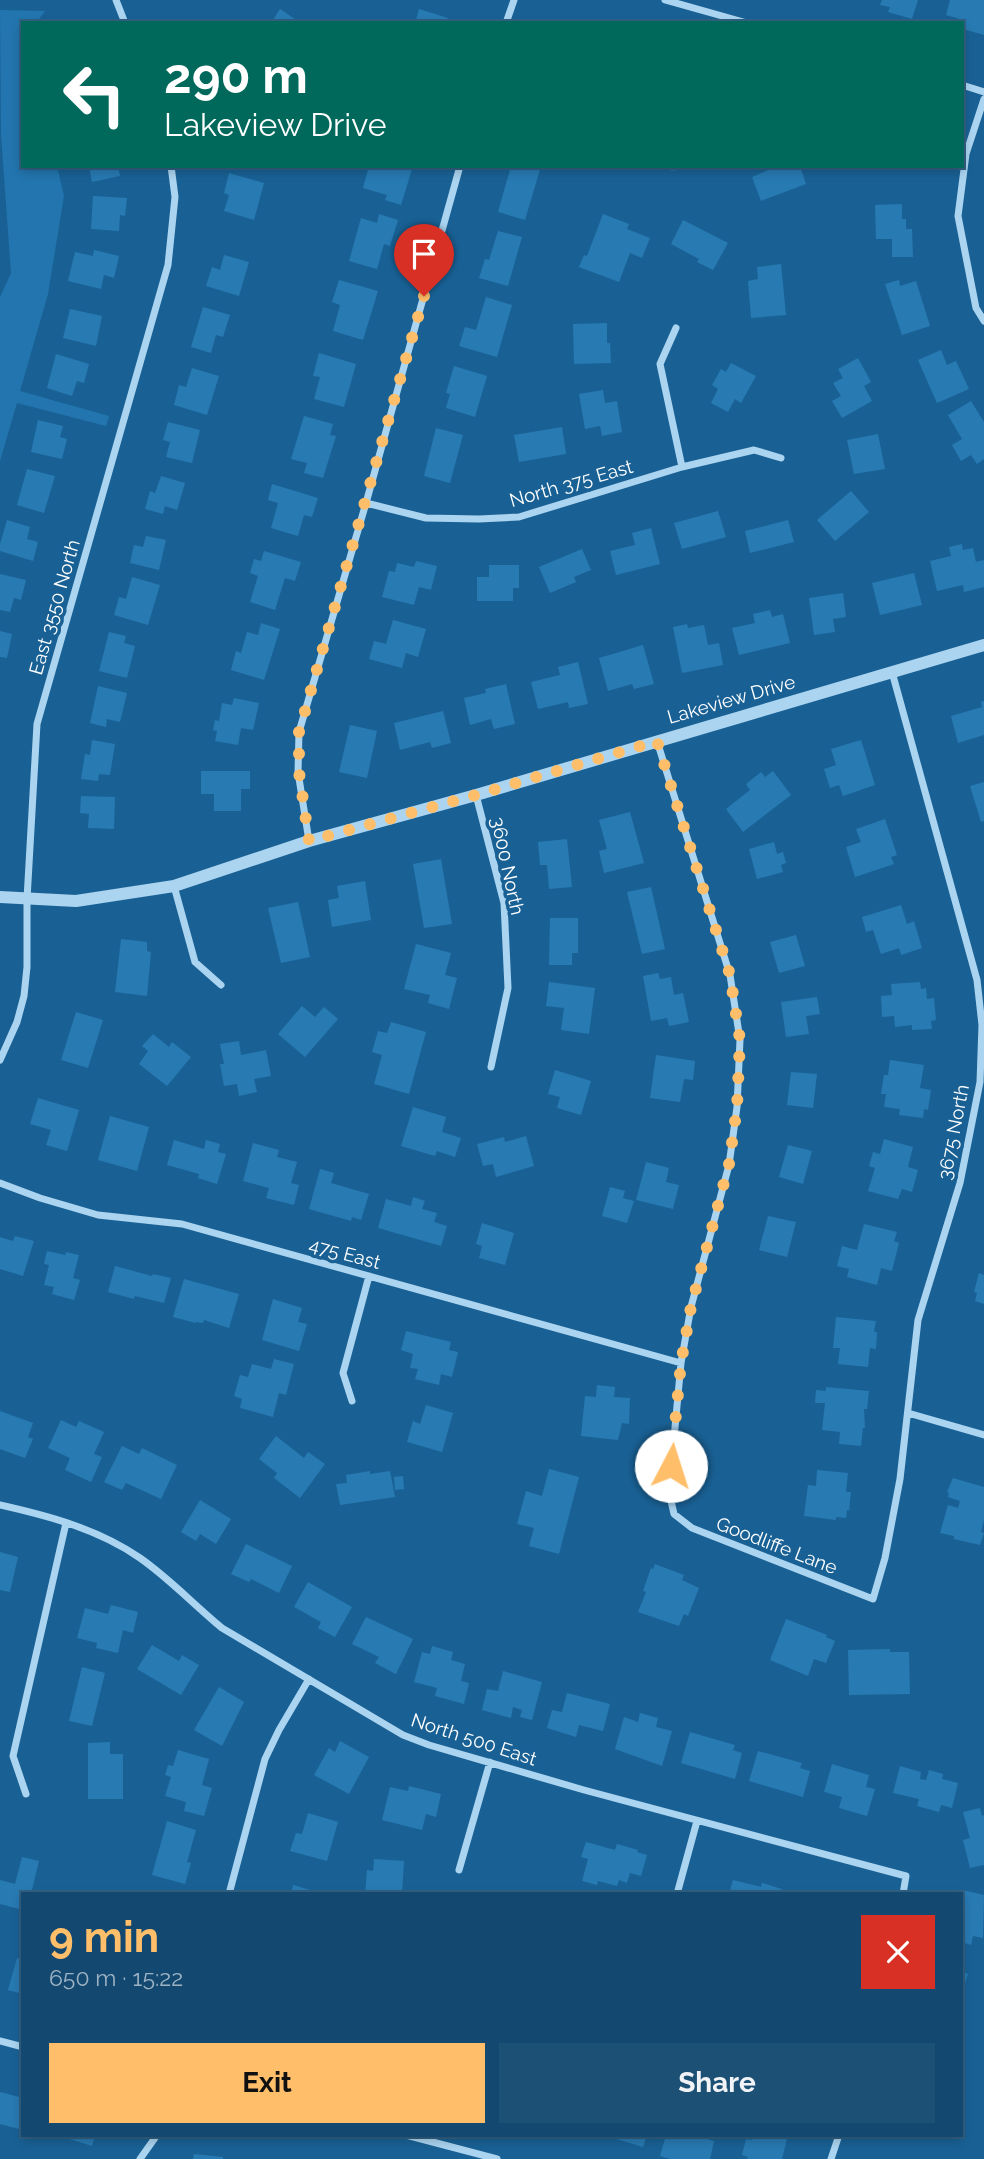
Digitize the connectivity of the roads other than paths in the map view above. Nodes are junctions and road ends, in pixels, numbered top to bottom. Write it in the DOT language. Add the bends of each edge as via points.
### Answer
graph roads {
  1 [pos="116,0"];
  2 [pos="514,0"];
  3 [pos="665,0"];
  4 [pos="124,21"];
  5 [pos="507,21"];
  6 [pos="740,21"];
  7 [pos="964,86"];
  8 [pos="984,92"];
  9 [pos="984,99"];
  10 [pos="171,168"];
  11 [pos="459,168"];
  12 [pos="984,321"];
  13 [pos="676,328"];
  14 [pos="781,458"];
  15 [pos="682,467"];
  16 [pos="366,503"];
  17 [pos="984,645"];
  18 [pos="892,672"];
  19 [pos="657,741"];
  20 [pos="476,795"];
  21 [pos="309,841"];
  22 [pos="174,886"];
  23 [pos="0,897"];
  24 [pos="27,899"];
  25 [pos="221,985"];
  26 [pos="0,1060"];
  27 [pos="491,1067"];
  28 [pos="0,1183"];
  29 [pos="369,1276"];
  30 [pos="681,1363"];
  31 [pos="352,1401"];
  32 [pos="908,1413"];
  33 [pos="984,1435"];
  34 [pos="0,1505"];
  35 [pos="66,1523"];
  36 [pos="873,1599"];
  37 [pos="309,1679"];
  38 [pos="490,1762"];
  39 [pos="26,1794"];
  40 [pos="697,1821"];
  41 [pos="459,1870"];
  42 [pos="230,1892"];
  43 [pos="678,1892"];
  44 [pos="903,1892"];
  45 [pos="0,2041"];
  46 [pos="21,2046"];
  47 [pos="156,2137"];
  48 [pos="414,2137"];
  49 [pos="838,2137"];
  50 [pos="140,2159"];
  51 [pos="497,2159"];
  52 [pos="831,2159"];
  1 -- 4 [label="street"];
  2 -- 5 [label="street"];
  3 -- 6 [label="street"];
  7 -- 8 [label="street"];
  9 -- 12 [label="street" via="966,155 958,216 976,308"];
  10 -- 24 [label="street, East 3550 North" via="175,197 168,265 37,724"];
  11 -- 16 [label="street"];
  13 -- 15 [label="street" via="660,364"];
  14 -- 15 [label="street, North 375 East" via="754,450"];
  15 -- 16 [label="street, North 375 East" via="519,517 426,518"];
  16 -- 21 [label="street" via="299,732 299,772"];
  17 -- 18 [label="street, Lakeview Drive"];
  18 -- 19 [label="street, Lakeview Drive"];
  18 -- 32 [label="street, 3675 North" via="977,980 982,1026 980,1082 960,1183 918,1320"];
  19 -- 20 [label="street, Lakeview Drive"];
  19 -- 30 [label="street" via="730,975 740,1040 729,1164"];
  20 -- 21 [label="street, Lakeview Drive"];
  20 -- 27 [label="street, 3600 North" via="504,903 508,988"];
  21 -- 22 [label="street, Lakeview Drive"];
  22 -- 24 [label="street, Lakeview Drive" via="76,901"];
  22 -- 25 [label="street" via="195,962"];
  23 -- 24 [label="street, Lakeview Drive"];
  24 -- 26 [label="street, East 3550 North" via="24,996"];
  28 -- 29 [label="street, 475 East" via="98,1215 182,1224"];
  29 -- 30 [label="street, 475 East"];
  29 -- 31 [label="street" via="343,1373"];
  30 -- 36 [label="street, Goodliffe Lane" via="669,1492 674,1514 692,1528"];
  32 -- 33 [label="street"];
  32 -- 36 [label="street, 3675 North" via="900,1479"];
  34 -- 35 [label="street, North 500 East"];
  35 -- 37 [label="street, North 500 East" via="93,1532 139,1558 222,1628"];
  35 -- 39 [label="street" via="13,1756"];
  37 -- 38 [label="street, North 500 East" via="403,1735"];
  37 -- 42 [label="street" via="265,1759"];
  38 -- 40 [label="street, North 500 East"];
  38 -- 41 [label="street"];
  40 -- 43 [label="street"];
  40 -- 44 [label="street, North 500 East" via="906,1877"];
  45 -- 46 [label="street"];
  47 -- 50 [label="street"];
  48 -- 51 [label="street"];
  49 -- 52 [label="street"];
}
